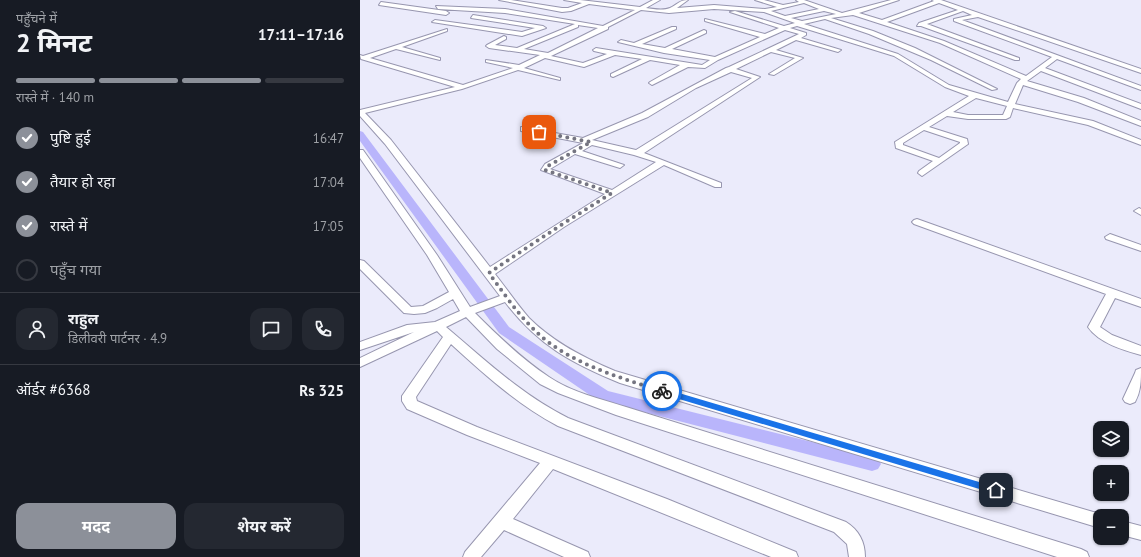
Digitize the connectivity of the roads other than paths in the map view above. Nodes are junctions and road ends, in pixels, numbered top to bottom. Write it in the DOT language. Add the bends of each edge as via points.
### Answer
graph roads {
  1 [pos="502,0"];
  2 [pos="567,0"];
  3 [pos="595,0"];
  4 [pos="643,0"];
  5 [pos="684,0"];
  6 [pos="712,0"];
  7 [pos="756,0"];
  8 [pos="896,0"];
  9 [pos="656,1"];
  10 [pos="802,1"];
  11 [pos="937,1"];
  12 [pos="588,3"];
  13 [pos="382,4"];
  14 [pos="782,6"];
  15 [pos="438,7"];
  16 [pos="640,9"];
  17 [pos="736,9"];
  18 [pos="825,9"];
  19 [pos="962,10"];
  20 [pos="495,11"];
  21 [pos="668,11"];
  22 [pos="765,11"];
  23 [pos="853,13"];
  24 [pos="842,15"];
  25 [pos="978,15"];
  26 [pos="784,17"];
  27 [pos="478,18"];
  28 [pos="823,18"];
  29 [pos="564,20"];
  30 [pos="707,20"];
  31 [pos="435,22"];
  32 [pos="882,22"];
  33 [pos="799,24"];
  34 [pos="921,24"];
  35 [pos="458,25"];
  36 [pos="576,26"];
  37 [pos="786,27"];
  38 [pos="1011,27"];
  39 [pos="543,28"];
  40 [pos="606,28"];
  41 [pos="674,28"];
  42 [pos="905,29"];
  43 [pos="445,30"];
  44 [pos="704,32"];
  45 [pos="987,32"];
  46 [pos="804,34"];
  47 [pos="765,36"];
  48 [pos="504,38"];
  49 [pos="796,38"];
  50 [pos="961,38"];
  51 [pos="832,41"];
  52 [pos="621,42"];
  53 [pos="942,42"];
  54 [pos="634,45"];
  55 [pos="396,47"];
  56 [pos="519,50"];
  57 [pos="596,50"];
  58 [pos="769,50"];
  59 [pos="838,50"];
  60 [pos="664,51"];
  61 [pos="614,53"];
  62 [pos="545,55"];
  63 [pos="361,58"];
  64 [pos="438,58"];
  65 [pos="1055,58"];
  66 [pos="648,59"];
  67 [pos="716,59"];
  68 [pos="1017,59"];
  69 [pos="488,61"];
  70 [pos="686,65"];
  71 [pos="706,65"];
  72 [pos="518,68"];
  73 [pos="1039,68"];
  74 [pos="730,69"];
  75 [pos="1086,69"];
  76 [pos="1138,70"];
  77 [pos="772,74"];
  78 [pos="613,75"];
  79 [pos="558,79"];
  80 [pos="1023,80"];
  81 [pos="652,83"];
  82 [pos="464,87"];
  83 [pos="1141,88"];
  84 [pos="994,90"];
  85 [pos="974,96"];
  86 [pos="1010,105"];
  87 [pos="1141,107"];
  88 [pos="360,112"];
  89 [pos="946,113"];
  90 [pos="1141,124"];
  91 [pos="922,127"];
  92 [pos="524,129"];
  93 [pos="588,141"];
  94 [pos="1141,144"];
  95 [pos="574,151"];
  96 [pos="360,152"];
  97 [pos="637,153"];
  98 [pos="940,161"];
  99 [pos="663,162"];
  100 [pos="620,164"];
  101 [pos="922,173"];
  102 [pos="718,185"];
  103 [pos="612,193"];
  104 [pos="917,222"];
  105 [pos="1110,237"];
  106 [pos="1141,248"];
  107 [pos="360,263"];
  108 [pos="489,273"];
  109 [pos="456,292"];
  110 [pos="1112,293"];
  111 [pos="502,298"];
  112 [pos="1141,303"];
  113 [pos="470,310"];
  114 [pos="438,326"];
  115 [pos="450,337"];
  116 [pos="360,346"];
  117 [pos="1141,351"];
  118 [pos="360,363"];
  119 [pos="1141,373"];
  120 [pos="1130,399"];
  121 [pos="551,460"];
  122 [pos="1093,519"];
  123 [pos="501,521"];
  124 [pos="1129,530"];
  125 [pos="1141,533"];
  126 [pos="573,555"];
  127 [pos="471,557"];
  128 [pos="790,557"];
  129 [pos="857,557"];
  130 [pos="1081,557"];
  1 -- 12 [label="street" via="562,10"];
  2 -- 12 [label="street"];
  3 -- 12 [label="street"];
  4 -- 9 [label="street"];
  5 -- 21 [label="street"];
  6 -- 17 [label="street"];
  7 -- 14 [label="street"];
  7 -- 17 [label="street"];
  8 -- 23 [label="street"];
  9 -- 16 [label="street"];
  10 -- 14 [label="street"];
  10 -- 18 [label="street"];
  11 -- 19 [label="street"];
  11 -- 32 [label="street"];
  12 -- 16 [label="street"];
  13 -- 27 [label="street"];
  14 -- 22 [label="street"];
  15 -- 20 [label="street"];
  16 -- 21 [label="street"];
  16 -- 40 [label="street"];
  17 -- 21 [label="street"];
  17 -- 22 [label="street"];
  17 -- 37 [label="street"];
  18 -- 24 [label="street"];
  18 -- 26 [label="street"];
  19 -- 25 [label="street"];
  19 -- 34 [label="street"];
  20 -- 27 [label="street"];
  20 -- 29 [label="street"];
  22 -- 26 [label="street"];
  23 -- 24 [label="street"];
  23 -- 32 [label="street"];
  24 -- 28 [label="street"];
  25 -- 38 [label="street"];
  25 -- 45 [label="street" via="956,20"];
  26 -- 33 [label="street"];
  27 -- 35 [label="street"];
  27 -- 39 [label="street"];
  28 -- 33 [label="street"];
  28 -- 84 [label="street" via="865,29 917,50"];
  29 -- 39 [label="street"];
  29 -- 40 [label="street"];
  30 -- 47 [label="street"];
  31 -- 35 [label="street"];
  32 -- 42 [label="street"];
  33 -- 37 [label="street"];
  33 -- 85 [label="street" via="896,55 947,86"];
  34 -- 42 [label="street"];
  34 -- 50 [label="street"];
  35 -- 39 [label="street" via="522,34"];
  36 -- 56 [label="street"];
  37 -- 46 [label="street"];
  37 -- 47 [label="street"];
  38 -- 45 [label="street"];
  38 -- 76 [label="street"];
  40 -- 62 [label="street"];
  41 -- 54 [label="street"];
  42 -- 53 [label="street"];
  43 -- 55 [label="street"];
  44 -- 60 [label="street"];
  45 -- 50 [label="street"];
  45 -- 65 [label="street"];
  46 -- 49 [label="street"];
  46 -- 51 [label="street"];
  47 -- 67 [label="street"];
  48 -- 56 [label="street" via="488,46"];
  49 -- 58 [label="street"];
  49 -- 59 [label="street"];
  50 -- 53 [label="street"];
  50 -- 68 [label="street"];
  52 -- 54 [label="street"];
  53 -- 80 [label="street"];
  54 -- 60 [label="street"];
  55 -- 63 [label="street"];
  55 -- 64 [label="street"];
  56 -- 62 [label="street"];
  57 -- 61 [label="street"];
  58 -- 74 [label="street"];
  58 -- 77 [label="street" via="800,58"];
  60 -- 67 [label="street"];
  61 -- 62 [label="street" via="584,65"];
  61 -- 66 [label="street"];
  62 -- 72 [label="street"];
  63 -- 82 [label="street"];
  65 -- 73 [label="street"];
  65 -- 75 [label="street"];
  66 -- 70 [label="street"];
  66 -- 78 [label="street"];
  67 -- 71 [label="street"];
  69 -- 72 [label="street"];
  70 -- 71 [label="street"];
  70 -- 81 [label="street"];
  71 -- 74 [label="street"];
  72 -- 79 [label="street"];
  72 -- 82 [label="street"];
  73 -- 80 [label="street"];
  73 -- 87 [label="street"];
  74 -- 93 [label="street" via="653,111"];
  74 -- 97 [label="street" via="757,77"];
  75 -- 76 [label="street"];
  75 -- 83 [label="street"];
  80 -- 86 [label="street"];
  80 -- 90 [label="street"];
  82 -- 88 [label="street"];
  85 -- 86 [label="street"];
  85 -- 89 [label="street"];
  86 -- 89 [label="street" via="1004,118 968,117"];
  86 -- 94 [label="street" via="1090,123"];
  88 -- 108 [label="street" via="388,142"];
  89 -- 91 [label="street"];
  91 -- 98 [label="street" via="899,142 899,146"];
  91 -- 98 [label="street" via="964,141 964,144"];
  92 -- 93 [label="street"];
  93 -- 95 [label="street"];
  93 -- 97 [label="street"];
  95 -- 100 [label="street"];
  95 -- 103 [label="street" via="545,170"];
  96 -- 109 [label="street"];
  97 -- 99 [label="street"];
  98 -- 101 [label="street"];
  99 -- 102 [label="street"];
  99 -- 103 [label="street"];
  103 -- 108 [label="street"];
  104 -- 110 [label="street"];
  105 -- 106 [label="street"];
  107 -- 109 [label="street" via="408,310 424,309"];
  108 -- 111 [label="street"];
  109 -- 113 [label="street"];
  110 -- 112 [label="street"];
  110 -- 117 [label="street" via="1095,329 1103,336"];
  111 -- 113 [label="street"];
  111 -- 122 [label="street" via="543,337 578,360 625,380"];
  113 -- 114 [label="street"];
  113 -- 130 [label="street" via="507,351 546,381 563,390 621,411"];
  114 -- 115 [label="street"];
  114 -- 116 [label="street" via="407,329"];
  114 -- 118 [label="street"];
  115 -- 121 [label="street" via="409,396 412,405 472,431"];
  115 -- 129 [label="street" via="546,414 840,527 849,532 854,539"];
  119 -- 120 [label="street"];
  121 -- 123 [label="street"];
  121 -- 128 [label="street"];
  123 -- 126 [label="street"];
  123 -- 127 [label="street"];
  124 -- 125 [label="street"];
}
